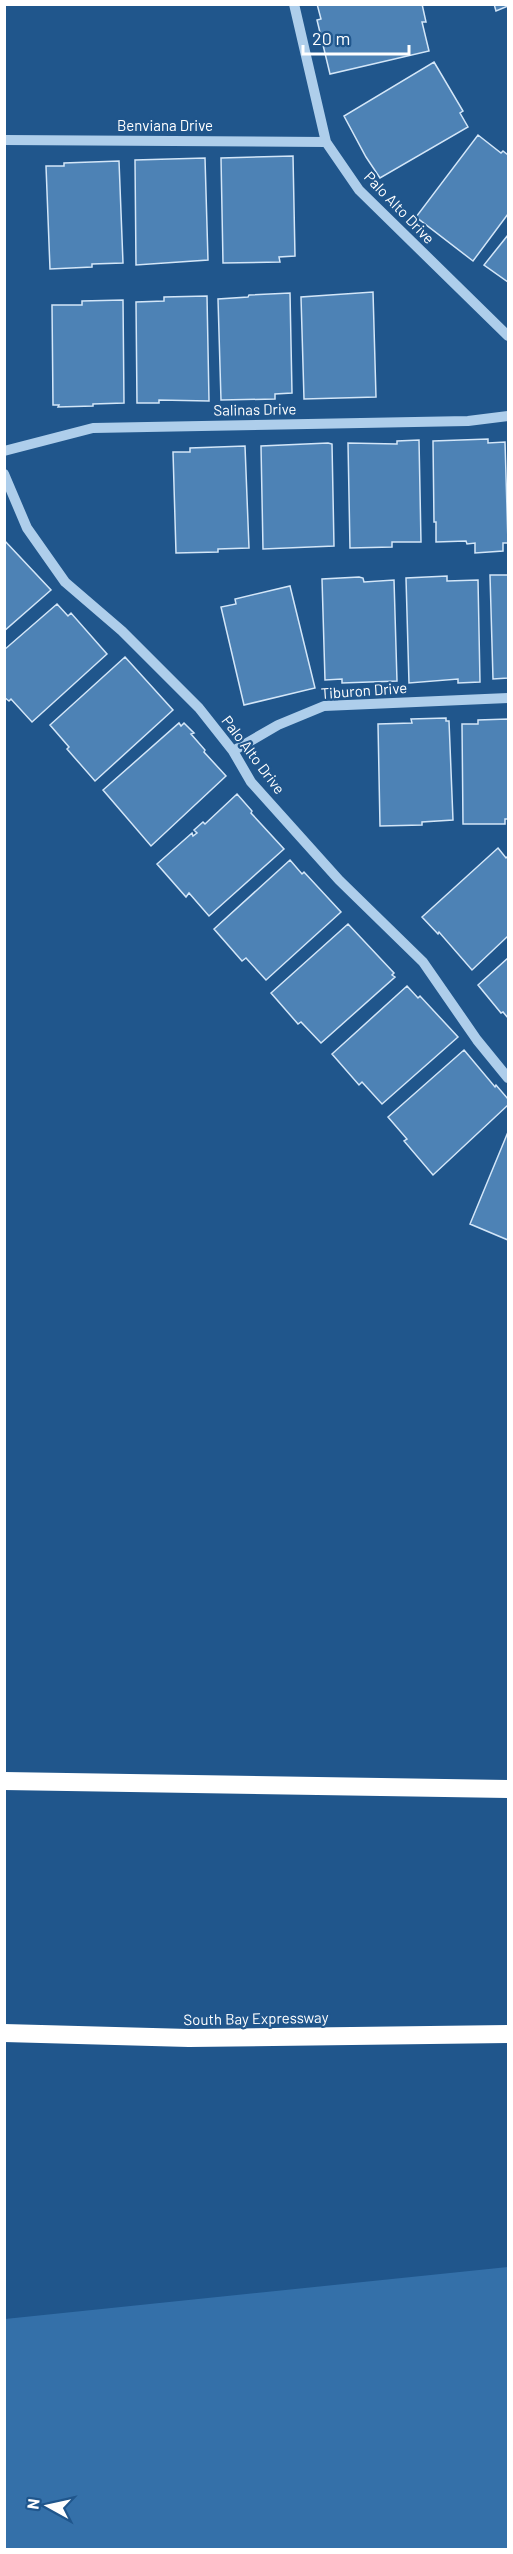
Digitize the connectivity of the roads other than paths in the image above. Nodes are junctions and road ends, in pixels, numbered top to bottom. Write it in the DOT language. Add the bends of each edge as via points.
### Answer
graph roads {
  1 [pos="294,4"];
  2 [pos="4,140"];
  3 [pos="326,142"];
  4 [pos="508,336"];
  5 [pos="508,416"];
  6 [pos="4,451"];
  7 [pos="4,474"];
  8 [pos="508,698"];
  9 [pos="232,751"];
  10 [pos="508,1078"];
  11 [pos="4,1782"];
  12 [pos="508,1789"];
  13 [pos="4,2033"];
  14 [pos="508,2034"];
  1 -- 3 [label="street, Palo Alto Drive"];
  2 -- 3 [label="street, Benviana Drive"];
  3 -- 4 [label="street, Palo Alto Drive" via="358,190"];
  5 -- 6 [label="street, Salinas Drive" via="468,421 93,428"];
  7 -- 9 [label="street, Palo Alto Drive" via="27,528 65,582 166,674"];
  8 -- 9 [label="street, Tiburon Drive" via="324,706 278,725"];
  9 -- 10 [label="street, Palo Alto Drive" via="251,782 339,880 423,962"];
  11 -- 12 [label="highway"];
  13 -- 14 [label="highway, South Bay Expressway" via="189,2038"];
}
